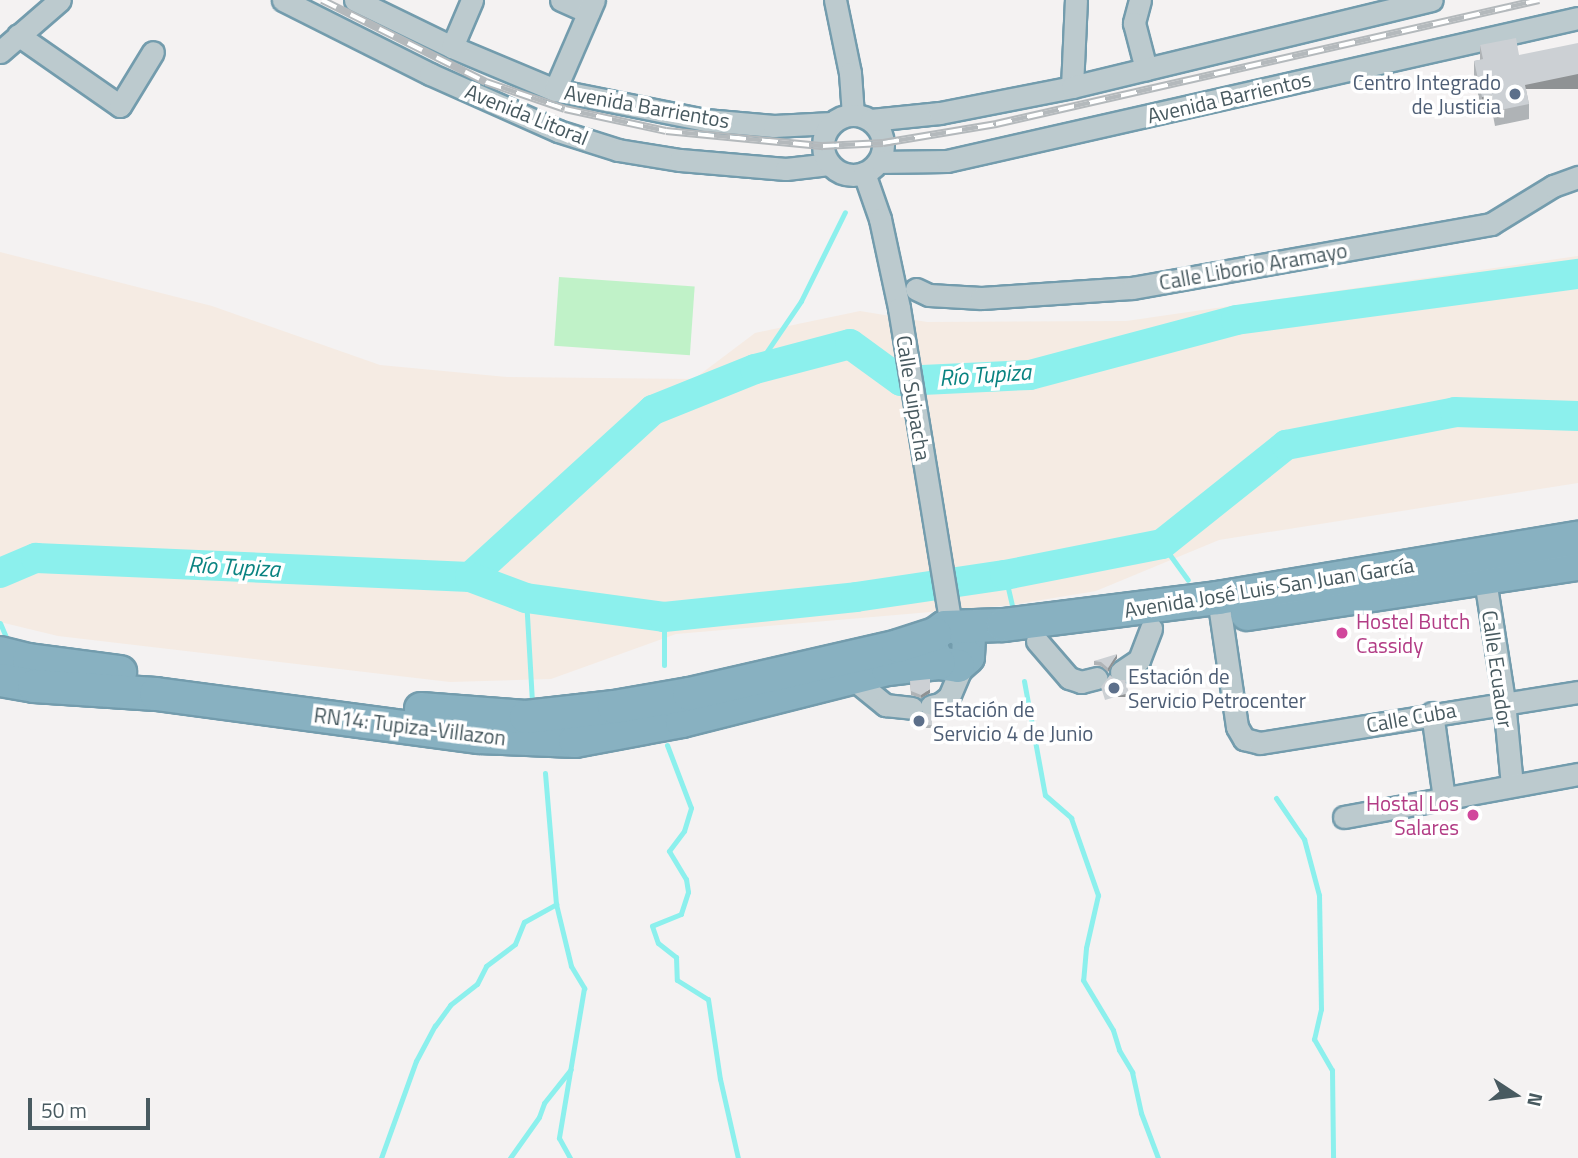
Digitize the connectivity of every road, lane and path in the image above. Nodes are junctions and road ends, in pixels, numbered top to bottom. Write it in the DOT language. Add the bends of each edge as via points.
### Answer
graph roads {
  1 [pos="60,0"];
  2 [pos="283,0"];
  3 [pos="355,0"];
  4 [pos="472,0"];
  5 [pos="561,0"];
  6 [pos="835,0"];
  7 [pos="1076,0"];
  8 [pos="1140,0"];
  9 [pos="1432,0"];
  10 [pos="591,6"];
  11 [pos="1578,18"];
  12 [pos="18,35"];
  13 [pos="452,47"];
  14 [pos="0,52"];
  15 [pos="153,52"];
  16 [pos="1146,69"];
  17 [pos="1072,86"];
  18 [pos="555,90"];
  19 [pos="862,118"];
  20 [pos="832,123"];
  21 [pos="829,164"];
  22 [pos="871,167"];
  23 [pos="1578,177"];
  24 [pos="916,289"];
  25 [pos="1578,538"];
  26 [pos="1578,564"];
  27 [pos="1483,567"];
  28 [pos="1220,608"];
  29 [pos="1151,628"];
  30 [pos="1037,641"];
  31 [pos="949,643"];
  32 [pos="0,653"];
  33 [pos="1121,672"];
  34 [pos="78,678"];
  35 [pos="852,678"];
  36 [pos="1097,678"];
  37 [pos="0,680"];
  38 [pos="1578,692"];
  39 [pos="1504,701"];
  40 [pos="1432,713"];
  41 [pos="622,719"];
  42 [pos="1578,774"];
  43 [pos="1512,785"];
  44 [pos="1444,798"];
  45 [pos="1344,817"];
  1 -- 12 [label="street"];
  2 -- 21 [label="street, Avenida Litoral" via="430,74 558,131 618,150 786,169"];
  3 -- 13 [label="street, Avenida Barrientos"];
  4 -- 13 [label="street"];
  5 -- 10 [label="street"];
  6 -- 19 [label="street"];
  7 -- 17 [label="street"];
  8 -- 16 [label="street" via="1134,23"];
  9 -- 16 [label="street"];
  10 -- 18 [label="street"];
  11 -- 22 [label="street, Avenida Barrientos" via="947,161"];
  12 -- 14 [label="street"];
  12 -- 15 [label="street" via="120,106"];
  13 -- 18 [label="street, Avenida Barrientos"];
  16 -- 17 [label="street"];
  17 -- 19 [label="street" via="940,114"];
  18 -- 20 [label="street, Avenida Barrientos" via="705,120 774,126"];
  19 -- 20 [label="street"];
  19 -- 22 [label="street" via="881,134 882,153"];
  20 -- 21 [label="street" via="823,146"];
  21 -- 22 [label="street" via="844,174"];
  22 -- 31 [label="street, Calle Suipacha" via="899,308"];
  23 -- 24 [label="street, Calle Liborio Aramayo" via="1553,186 1491,224 1132,288 981,298 929,295"];
  25 -- 27 [label="highway, Avenida José Luis San Juan García"];
  26 -- 27 [label="highway, Avenida José Luis San Juan García"];
  27 -- 28 [label="highway, Avenida José Luis San Juan García"];
  27 -- 39 [label="street, Calle Ecuador"];
  28 -- 29 [label="highway, Avenida José Luis San Juan García"];
  28 -- 31 [label="highway, Avenida José Luis San Juan García"];
  28 -- 40 [label="street, Calle Cuba" via="1237,727 1244,739 1260,743"];
  29 -- 30 [label="highway, Avenida José Luis San Juan García"];
  29 -- 33 [label="street" via="1139,660"];
  30 -- 31 [label="highway, Avenida José Luis San Juan García" via="995,648"];
  30 -- 36 [label="street" via="1069,678 1081,682"];
  31 -- 35 [label="highway, RN14: Tupiza-Villazon" via="888,669"];
  31 -- 35 [label="street" via="949,697 940,704 886,705"];
  31 -- 41 [label="highway, RN14: Tupiza-Villazon" via="898,646 689,694"];
  32 -- 34 [label="highway, RN14: Tupiza-Villazon"];
  34 -- 37 [label="highway, RN14: Tupiza-Villazon"];
  34 -- 41 [label="highway, RN14: Tupiza-Villazon" via="156,694 493,726 575,741"];
  35 -- 41 [label="highway, RN14: Tupiza-Villazon" via="682,721"];
  38 -- 39 [label="street, Calle Cuba"];
  39 -- 40 [label="street, Calle Cuba"];
  39 -- 43 [label="street, Calle Ecuador"];
  40 -- 44 [label="street"];
  42 -- 43 [label="street"];
  43 -- 44 [label="street"];
  44 -- 45 [label="street"];
}
